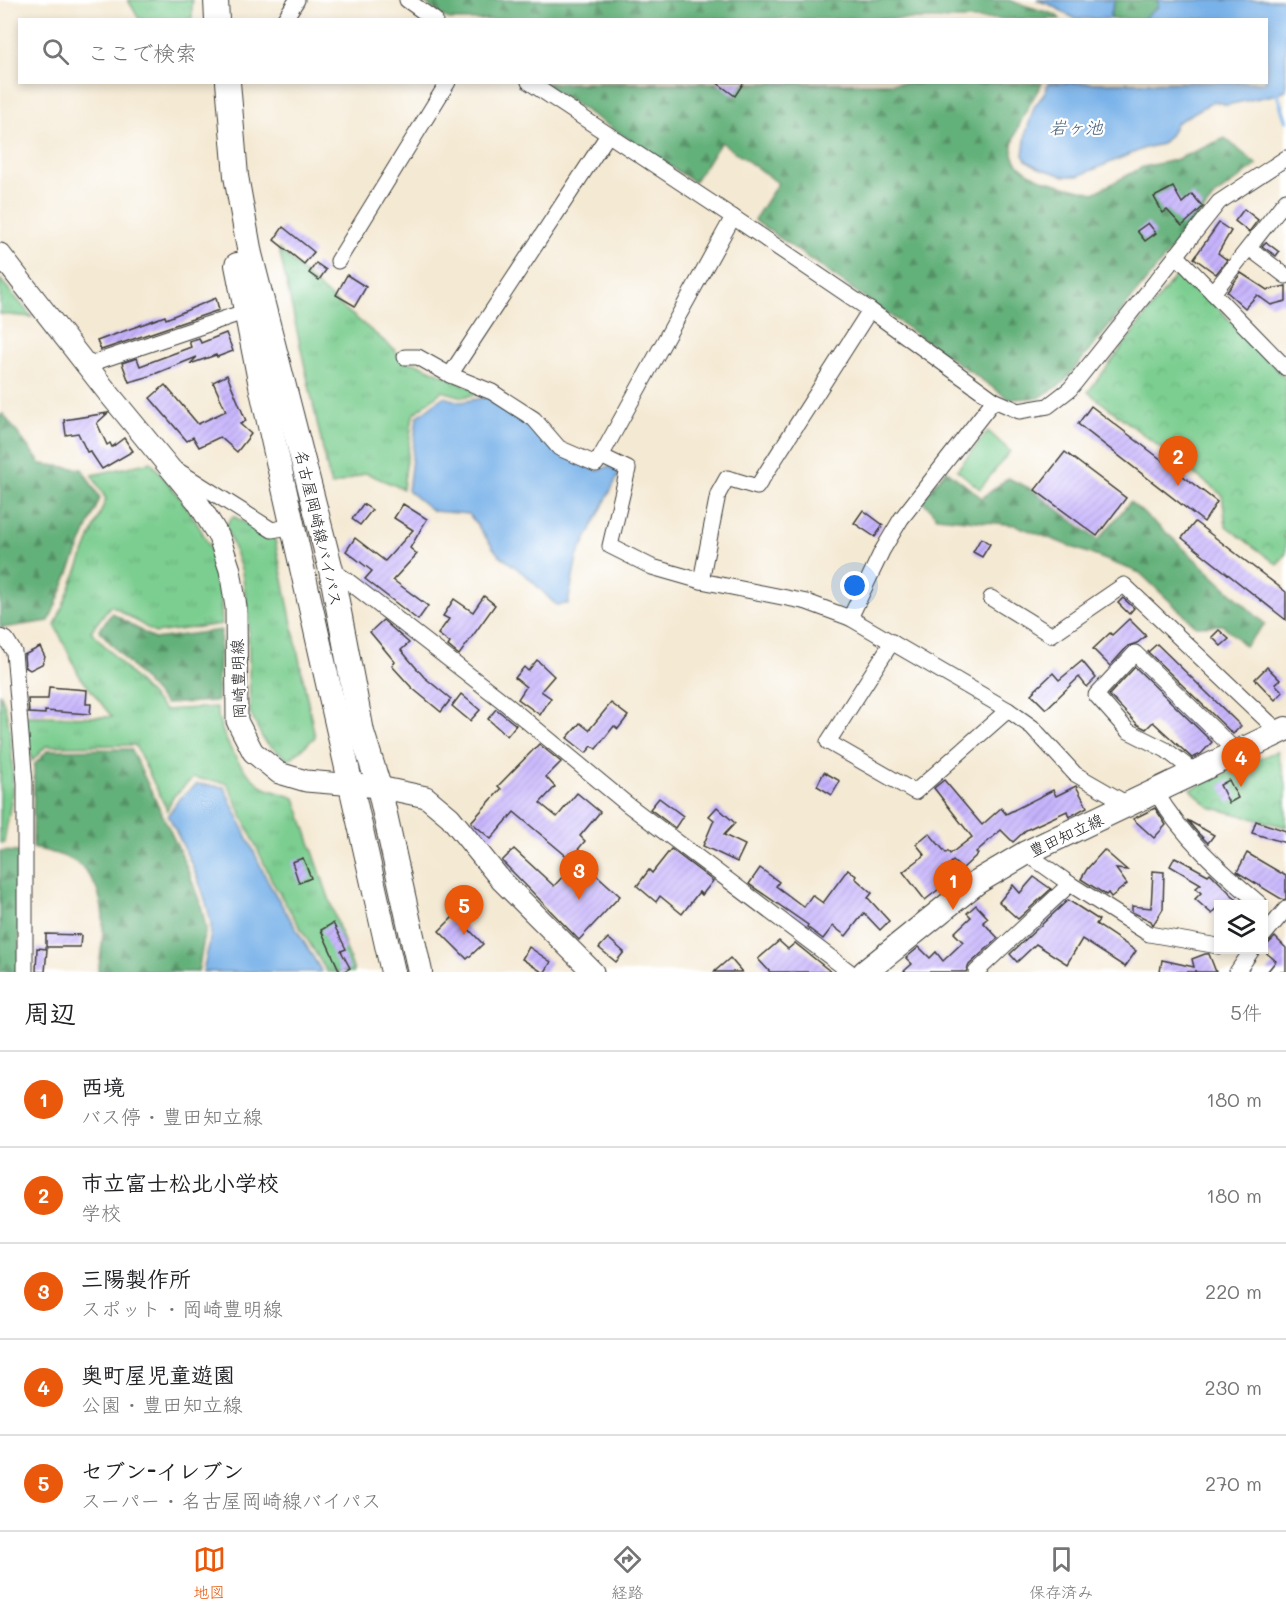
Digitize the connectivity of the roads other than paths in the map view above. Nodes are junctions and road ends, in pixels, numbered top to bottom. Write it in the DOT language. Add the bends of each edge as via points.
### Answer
graph roads {
  1 [pos="216,0"];
  2 [pos="297,0"];
  3 [pos="407,0"];
  4 [pos="217,18"];
  5 [pos="285,18"];
  6 [pos="432,18"];
  7 [pos="223,84"];
  8 [pos="223,84"];
  9 [pos="447,84"];
  10 [pos="532,84"];
  11 [pos="608,135"];
  12 [pos="1286,158"];
  13 [pos="1286,200"];
  14 [pos="733,217"];
  15 [pos="1248,248"];
  16 [pos="0,254"];
  17 [pos="1176,255"];
  18 [pos="338,261"];
  19 [pos="1286,276"];
  20 [pos="1213,293"];
  21 [pos="870,310"];
  22 [pos="247,311"];
  23 [pos="405,357"];
  24 [pos="87,365"];
  25 [pos="1286,368"];
  26 [pos="450,375"];
  27 [pos="994,400"];
  28 [pos="601,456"];
  29 [pos="169,465"];
  30 [pos="234,506"];
  31 [pos="294,526"];
  32 [pos="219,537"];
  33 [pos="331,570"];
  34 [pos="701,581"];
  35 [pos="992,598"];
  36 [pos="850,618"];
  37 [pos="0,637"];
  38 [pos="892,642"];
  39 [pos="1008,710"];
  40 [pos="1283,730"];
  41 [pos="1237,752"];
  42 [pos="1196,773"];
  43 [pos="352,785"];
  44 [pos="379,787"];
  45 [pos="1156,792"];
  46 [pos="1130,805"];
  47 [pos="1026,853"];
  48 [pos="1070,884"];
  49 [pos="1255,900"];
  50 [pos="1268,910"];
  51 [pos="1283,919"];
  52 [pos="1268,931"];
  53 [pos="1214,945"];
  54 [pos="1245,954"];
  55 [pos="25,972"];
  56 [pos="393,972"];
  57 [pos="420,972"];
  58 [pos="593,972"];
  59 [pos="850,972"];
  60 [pos="865,972"];
  61 [pos="976,972"];
  62 [pos="1238,972"];
  1 -- 4 [label="main road"];
  2 -- 5 [label="street"];
  3 -- 6 [label="street"];
  7 -- 22 [label="main road, 名古屋岡崎線バイパス" via="221,153"];
  8 -- 33 [label="main road, 名古屋岡崎線バイパス" via="250,254"];
  9 -- 18 [label="street"];
  10 -- 11 [label="street"];
  11 -- 14 [label="street"];
  11 -- 26 [label="street"];
  12 -- 17 [label="street" via="1219,202"];
  13 -- 15 [label="street"];
  14 -- 21 [label="street"];
  14 -- 28 [label="street"];
  15 -- 19 [label="street"];
  15 -- 20 [label="street"];
  16 -- 24 [label="main road, 岡崎豊明線"];
  17 -- 20 [label="street"];
  17 -- 27 [label="street" via="1070,389 1048,406 1018,411"];
  20 -- 25 [label="street"];
  21 -- 27 [label="street"];
  21 -- 34 [label="street" via="758,487 727,477 718,494"];
  22 -- 24 [label="street"];
  22 -- 31 [label="main road, 名古屋岡崎線バイパス"];
  23 -- 26 [label="street" via="418,357"];
  24 -- 29 [label="main road, 岡崎豊明線"];
  26 -- 28 [label="street" via="492,392 534,419 559,448 596,465"];
  27 -- 36 [label="street" via="901,519"];
  28 -- 34 [label="street" via="628,469 610,546 652,567"];
  29 -- 30 [label="street"];
  29 -- 32 [label="main road, 岡崎豊明線"];
  30 -- 31 [label="street" via="272,530"];
  30 -- 32 [label="street" via="223,509 217,518"];
  31 -- 43 [label="main road, 名古屋岡崎線バイパス"];
  32 -- 43 [label="main road, 岡崎豊明線" via="236,607 237,721 253,752 279,773 306,781"];
  33 -- 44 [label="main road, 名古屋岡崎線バイパス" via="362,732"];
  33 -- 59 [label="street" via="500,699 627,804"];
  34 -- 36 [label="street" via="807,602"];
  35 -- 40 [label="street" via="1051,635 1124,585"];
  36 -- 38 [label="street"];
  37 -- 55 [label="street" via="6,639 14,652 24,771"];
  38 -- 39 [label="street"];
  38 -- 39 [label="street" via="828,742 915,792"];
  39 -- 46 [label="street" via="1032,727 1075,774"];
  40 -- 41 [label="main road, 豊田知立線"];
  41 -- 42 [label="main road, 豊田知立線"];
  41 -- 42 [label="street" via="1135,653 1096,695 1128,731 1166,750"];
  42 -- 45 [label="main road, 豊田知立線"];
  43 -- 44 [label="main road, 岡崎豊明線"];
  43 -- 56 [label="main road, 名古屋岡崎線バイパス"];
  44 -- 57 [label="main road, 名古屋岡崎線バイパス"];
  44 -- 58 [label="main road, 岡崎豊明線" via="426,798 450,817 501,880"];
  45 -- 46 [label="main road, 豊田知立線"];
  45 -- 49 [label="street" via="1186,832"];
  46 -- 47 [label="main road, 豊田知立線"];
  47 -- 48 [label="street"];
  47 -- 60 [label="main road, 豊田知立線" via="977,882"];
  48 -- 53 [label="street" via="1149,934"];
  48 -- 61 [label="street"];
  50 -- 51 [label="street"];
  51 -- 52 [label="street"];
  54 -- 62 [label="street"];
}
